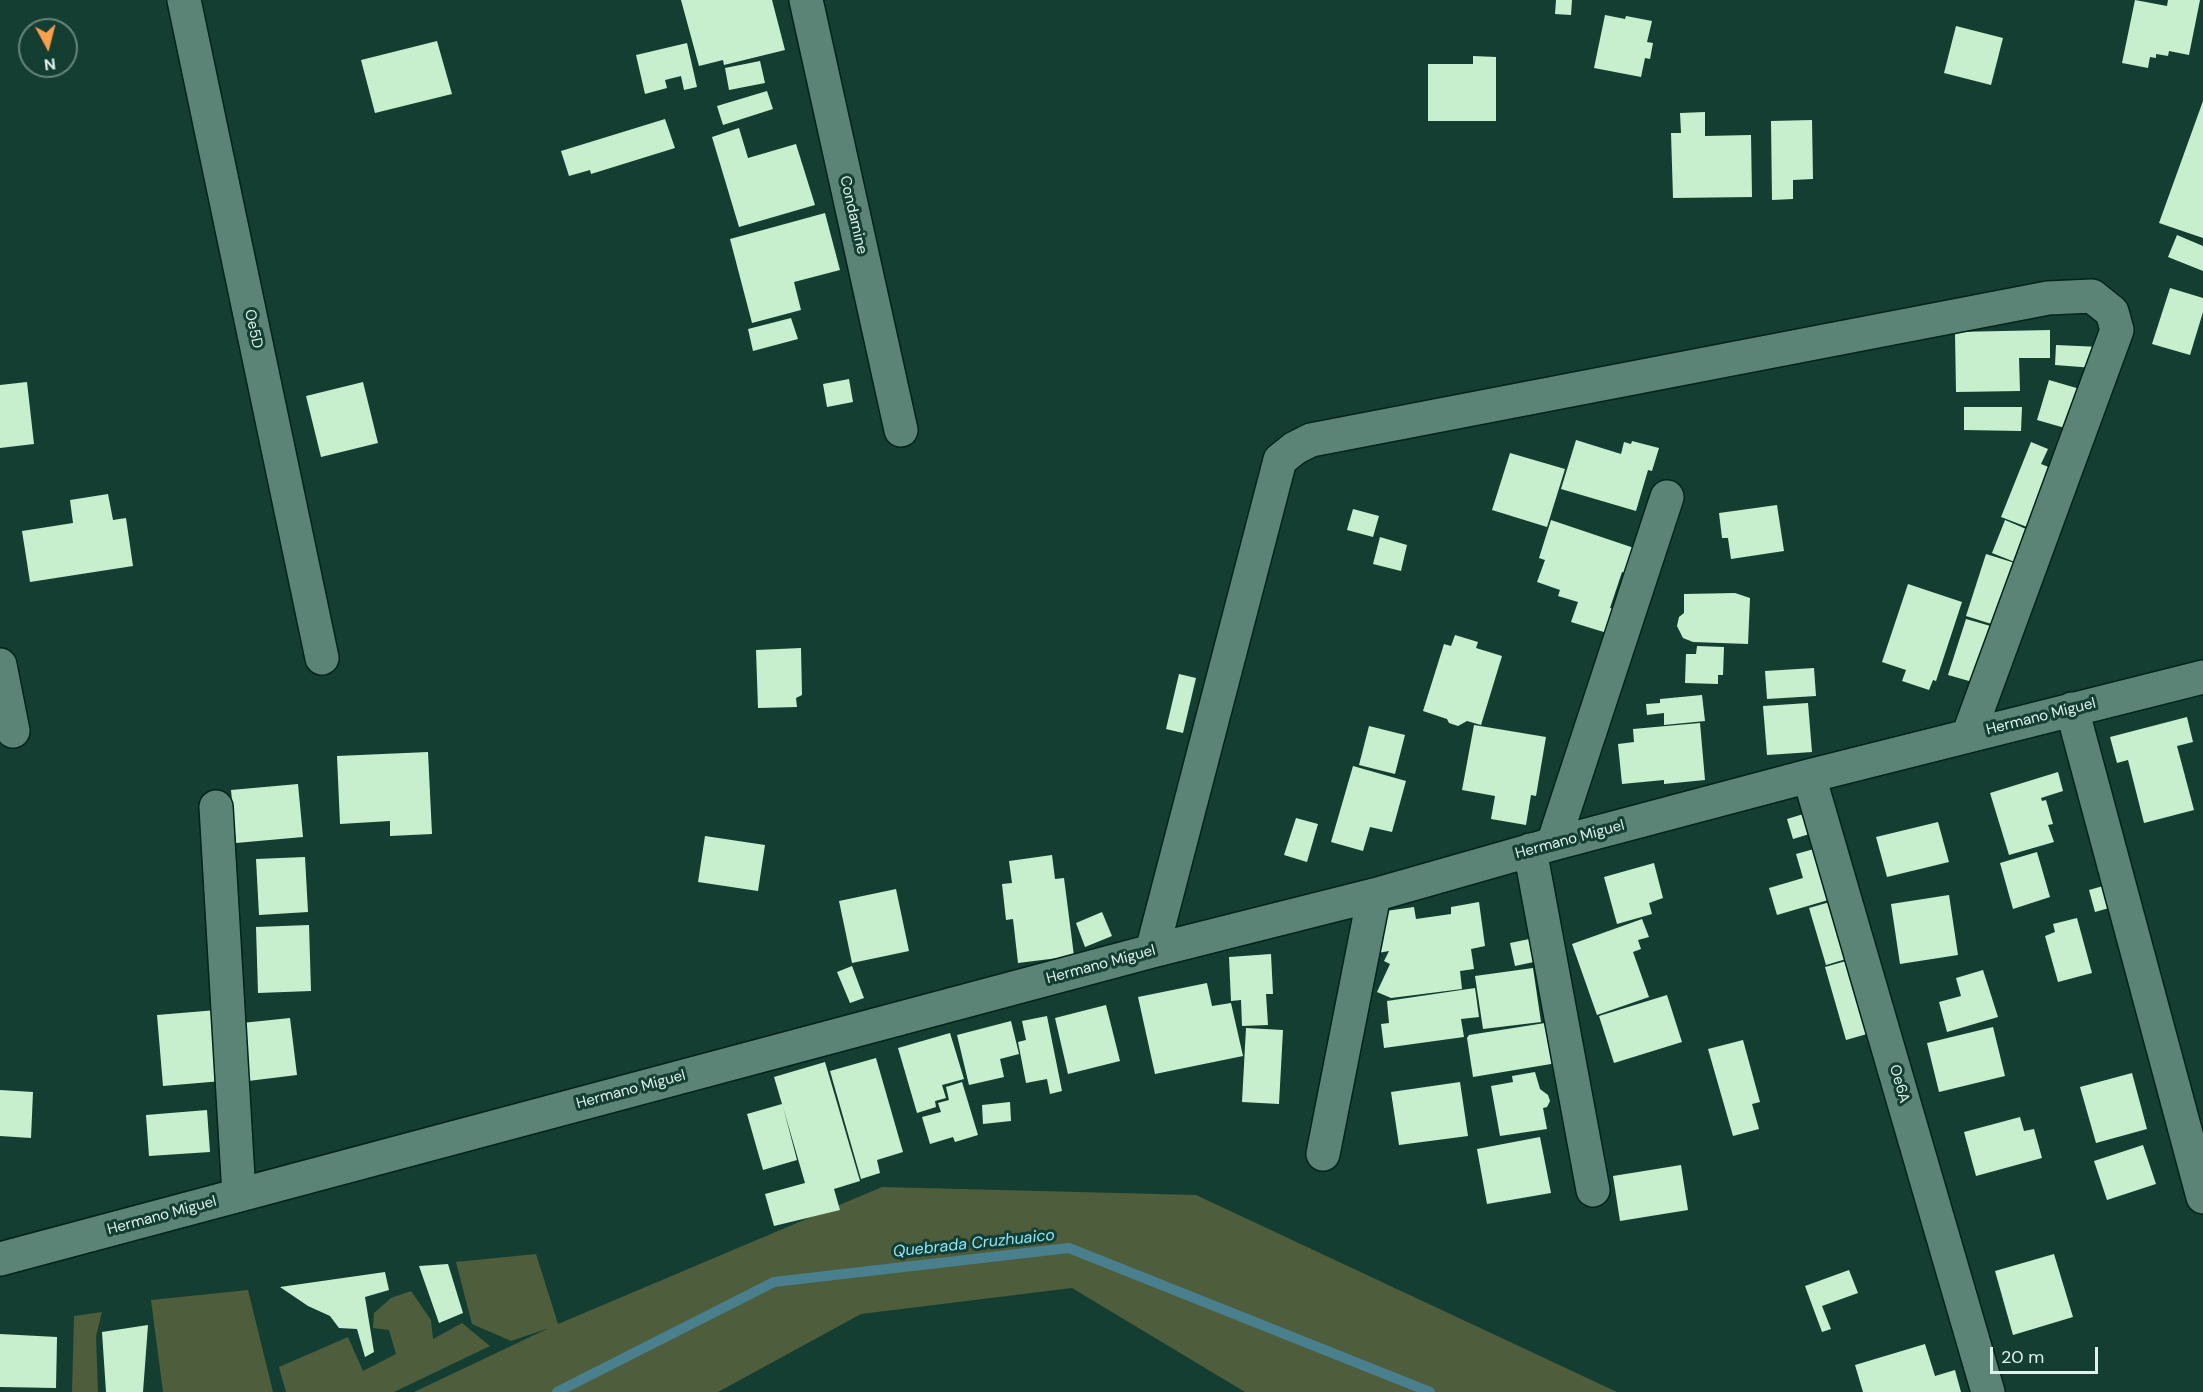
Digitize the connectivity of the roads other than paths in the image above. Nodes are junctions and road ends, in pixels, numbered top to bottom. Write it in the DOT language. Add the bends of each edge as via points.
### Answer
graph roads {
  1 [pos="184,0"];
  2 [pos="806,0"];
  3 [pos="901,430"];
  4 [pos="1667,497"];
  5 [pos="322,658"];
  6 [pos="0,665"];
  7 [pos="2203,677"];
  8 [pos="2072,710"];
  9 [pos="13,730"];
  10 [pos="1968,735"];
  11 [pos="1809,776"];
  12 [pos="216,807"];
  13 [pos="1542,847"];
  14 [pos="1374,895"];
  15 [pos="1152,951"];
  16 [pos="1323,1154"];
  17 [pos="1593,1190"];
  18 [pos="239,1195"];
  19 [pos="2203,1197"];
  20 [pos="0,1259"];
  21 [pos="1988,1392"];
  1 -- 5 [label="street, Oe5D"];
  2 -- 3 [label="street, Condamine"];
  4 -- 13 [label="street"];
  6 -- 9 [label="street"];
  7 -- 8 [label="street, Hermano Miguel"];
  8 -- 10 [label="street, Hermano Miguel"];
  8 -- 19 [label="street"];
  10 -- 11 [label="street, Hermano Miguel"];
  10 -- 15 [label="street" via="2117,330 2112,312 2092,296 2048,298 1311,440 1295,448 1280,460"];
  11 -- 13 [label="street, Hermano Miguel"];
  11 -- 21 [label="street, Oe6A"];
  12 -- 18 [label="street"];
  13 -- 14 [label="street, Hermano Miguel"];
  13 -- 17 [label="street"];
  14 -- 15 [label="street, Hermano Miguel"];
  14 -- 16 [label="street"];
  15 -- 18 [label="street, Hermano Miguel"];
  18 -- 20 [label="street, Hermano Miguel"];
}
